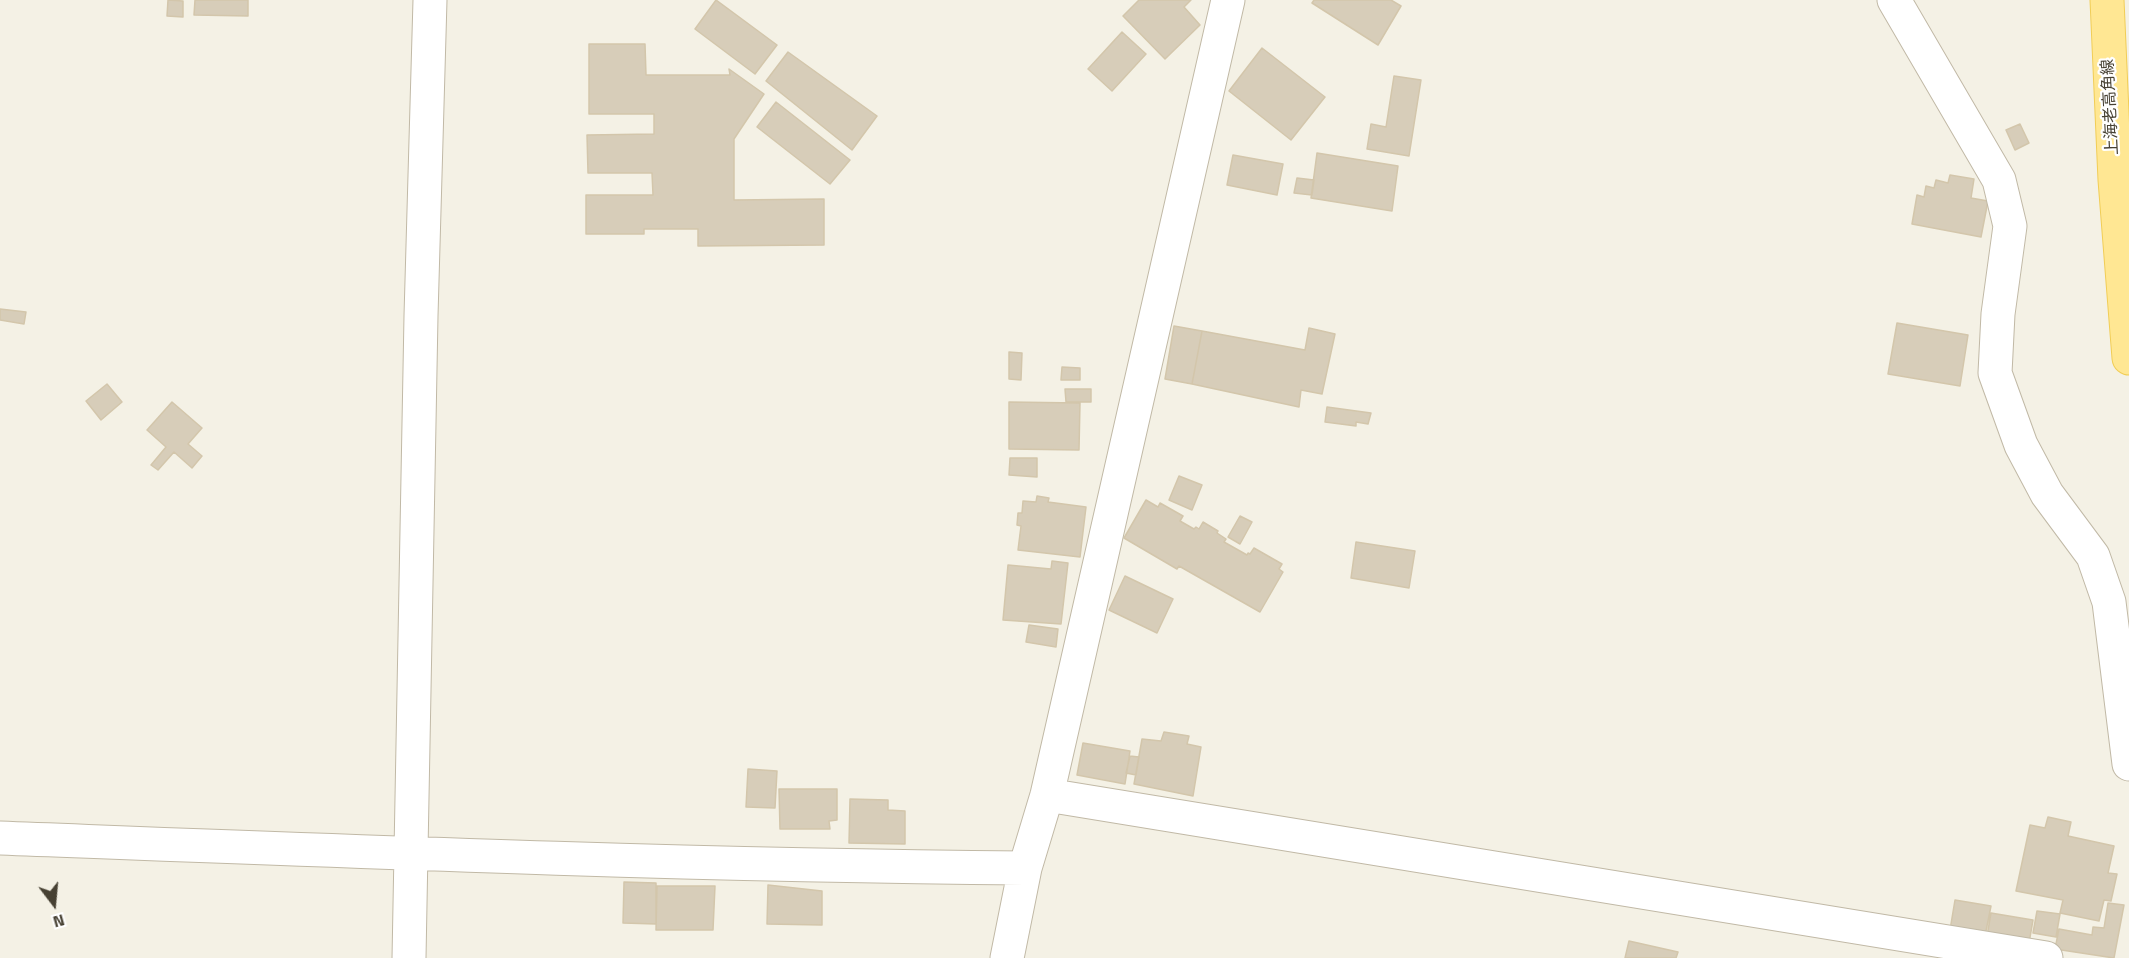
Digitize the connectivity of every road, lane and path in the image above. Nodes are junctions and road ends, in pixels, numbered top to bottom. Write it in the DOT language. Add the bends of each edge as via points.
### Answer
graph roads {
  1 [pos="429,0"];
  2 [pos="1228,0"];
  3 [pos="1894,0"];
  4 [pos="2107,0"];
  5 [pos="2129,358"];
  6 [pos="2129,764"];
  7 [pos="1047,795"];
  8 [pos="0,838"];
  9 [pos="412,854"];
  10 [pos="1025,868"];
  11 [pos="410,958"];
  12 [pos="1007,958"];
  13 [pos="2046,958"];
  1 -- 9 [label="street"];
  2 -- 7 [label="street"];
  3 -- 6 [label="street" via="1999,180 2010,226 1998,314 1995,373 2021,445 2047,494 2093,556 2109,602"];
  4 -- 5 [label="main road, 上海老高角線" via="2115,180"];
  7 -- 10 [label="street"];
  7 -- 13 [label="street"];
  8 -- 9 [label="street"];
  9 -- 10 [label="street"];
  9 -- 11 [label="street"];
  10 -- 12 [label="street"];
}
